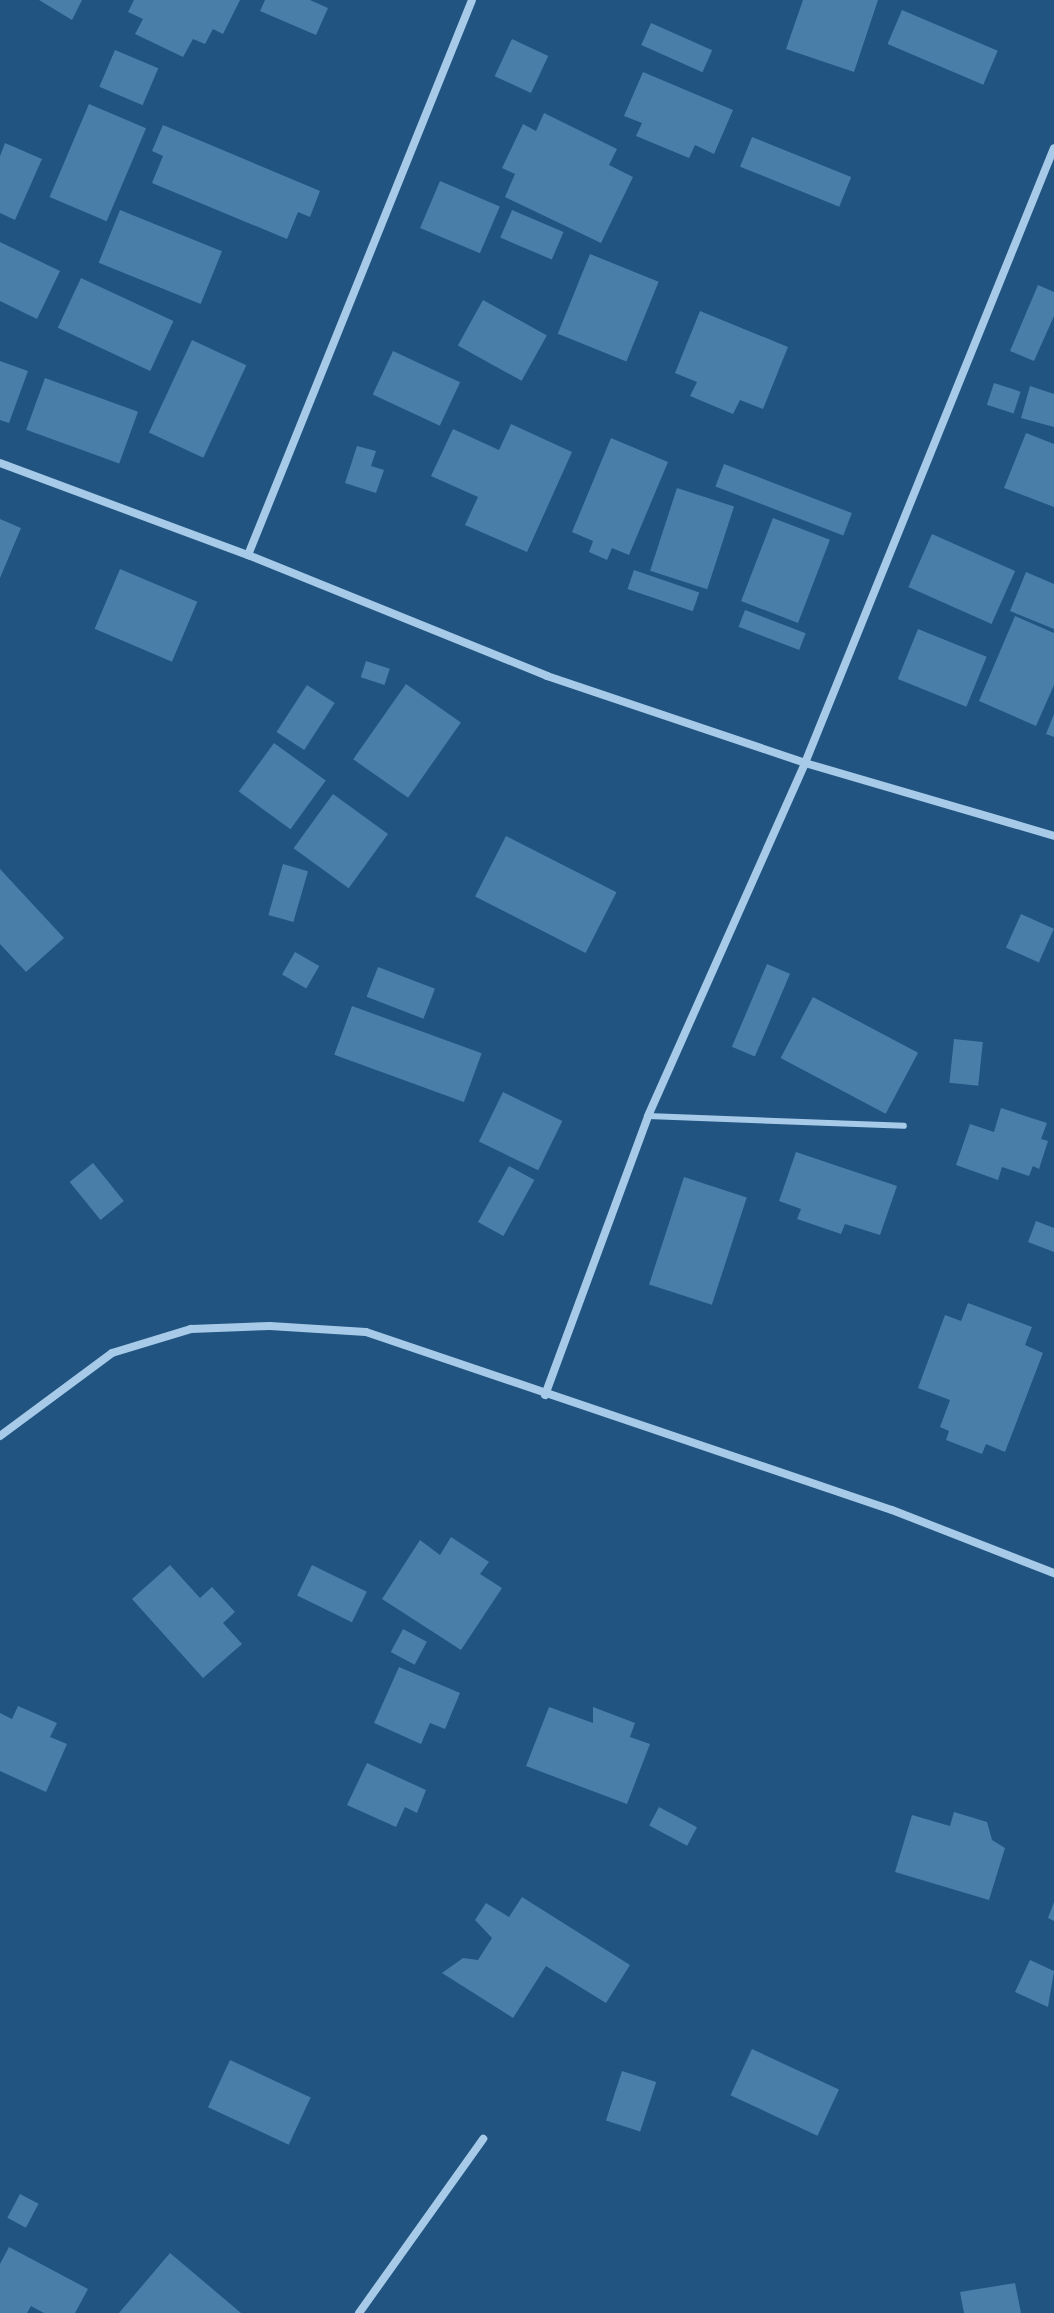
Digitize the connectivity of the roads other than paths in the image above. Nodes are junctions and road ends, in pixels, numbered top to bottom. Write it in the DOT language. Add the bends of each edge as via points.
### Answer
graph roads {
  1 [pos="472,0"];
  2 [pos="1054,150"];
  3 [pos="0,463"];
  4 [pos="248,555"];
  5 [pos="805,763"];
  6 [pos="1054,836"];
  7 [pos="648,1116"];
  8 [pos="904,1126"];
  9 [pos="545,1395"];
  10 [pos="0,1436"];
  11 [pos="1054,1573"];
  12 [pos="483,2139"];
  13 [pos="359,2313"];
  1 -- 4 [label="street"];
  2 -- 5 [label="street"];
  3 -- 4 [label="street"];
  4 -- 5 [label="street" via="547,676"];
  5 -- 6 [label="street"];
  5 -- 7 [label="street"];
  7 -- 8 [label="lane"];
  7 -- 9 [label="street"];
  9 -- 10 [label="street" via="366,1332 270,1326 191,1329 112,1353"];
  9 -- 11 [label="street" via="892,1510"];
  12 -- 13 [label="street"];
}
